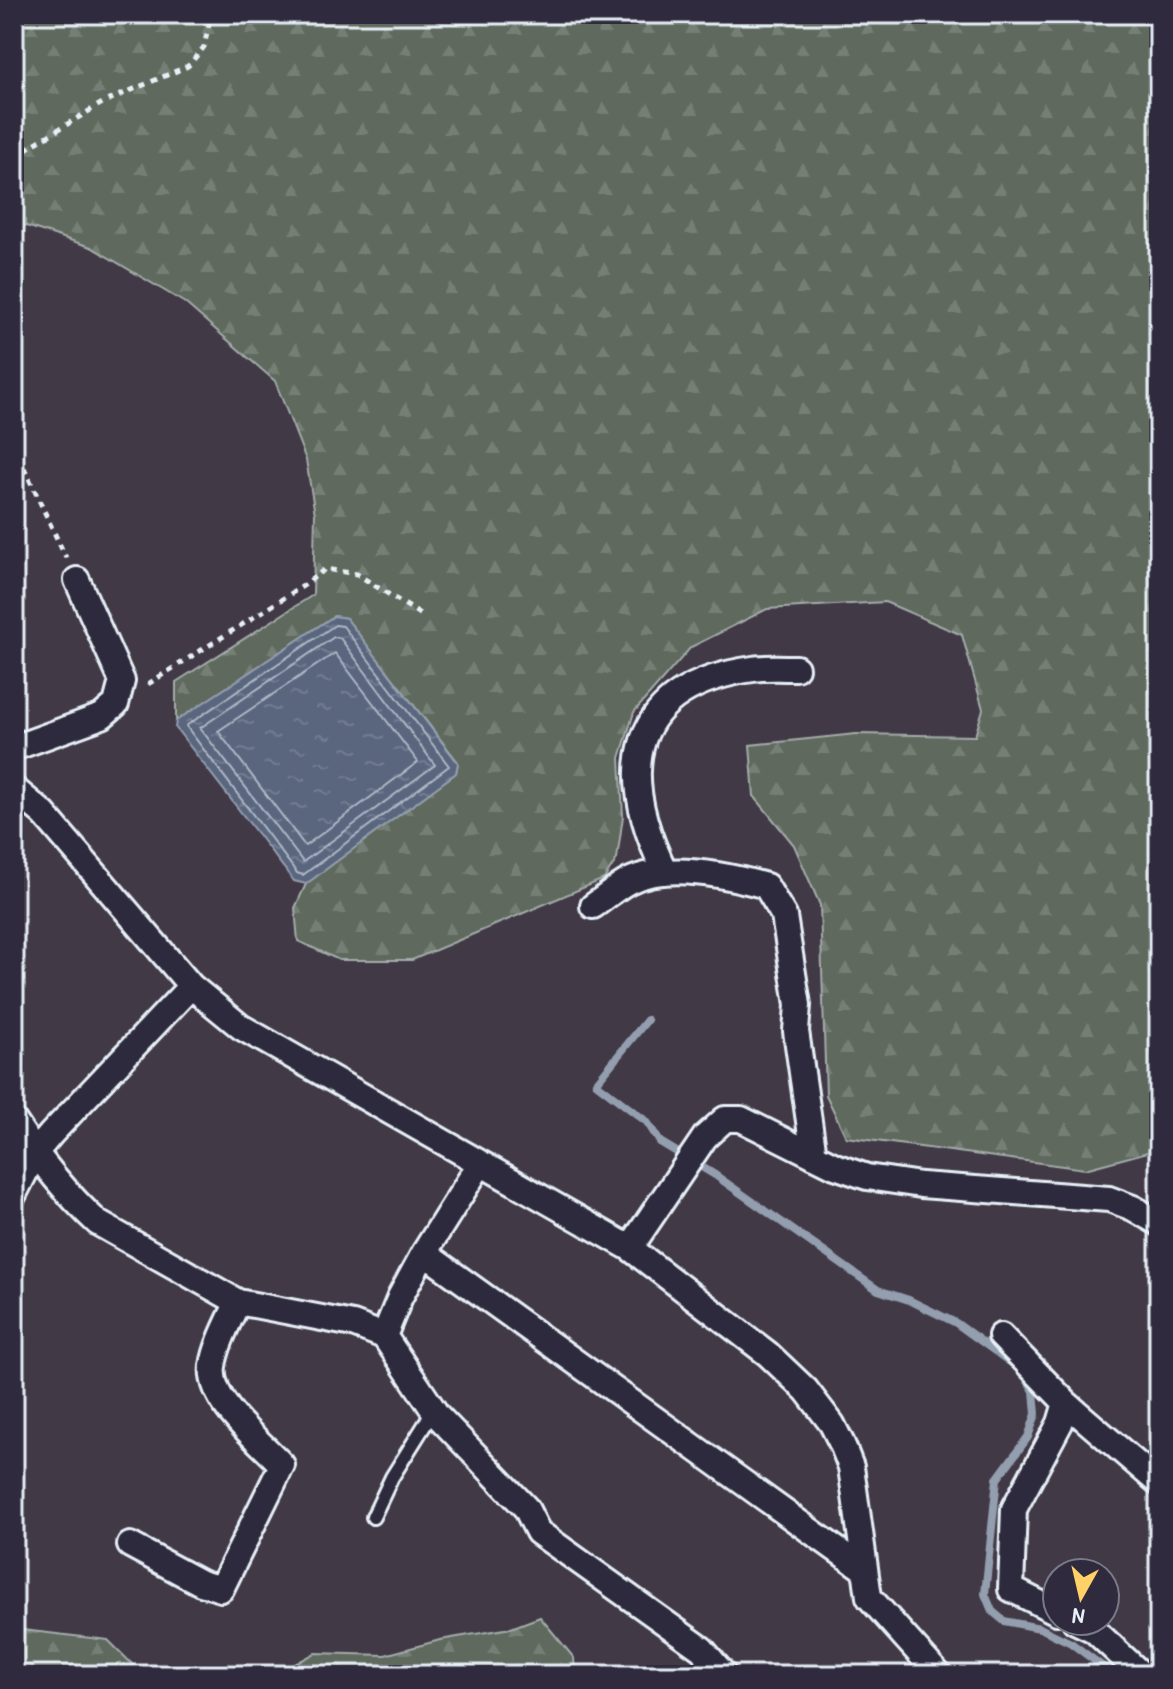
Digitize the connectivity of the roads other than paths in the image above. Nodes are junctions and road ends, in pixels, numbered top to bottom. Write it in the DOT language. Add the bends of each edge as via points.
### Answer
graph roads {
  1 [pos="77,580"];
  2 [pos="796,668"];
  3 [pos="14,748"];
  4 [pos="14,789"];
  5 [pos="665,872"];
  6 [pos="593,906"];
  7 [pos="191,986"];
  8 [pos="14,1121"];
  9 [pos="35,1153"];
  10 [pos="814,1156"];
  11 [pos="480,1164"];
  12 [pos="14,1194"];
  13 [pos="1159,1223"];
  14 [pos="630,1248"];
  15 [pos="424,1253"];
  16 [pos="238,1302"];
  17 [pos="384,1336"];
  18 [pos="1001,1336"];
  19 [pos="1066,1403"];
  20 [pos="434,1410"];
  21 [pos="1159,1483"];
  22 [pos="373,1517"];
  23 [pos="130,1545"];
  24 [pos="865,1570"];
  25 [pos="1041,1604"];
  26 [pos="1101,1637"];
  27 [pos="724,1675"];
  28 [pos="939,1675"];
  29 [pos="1142,1675"];
  1 -- 3 [label="street" via="122,681 116,704 102,716"];
  2 -- 5 [label="street" via="754,668 710,679 675,697 652,719 641,740 637,775 641,812"];
  4 -- 7 [label="street" via="44,814"];
  5 -- 6 [label="street" via="630,880"];
  5 -- 10 [label="street" via="729,876 766,886 784,916"];
  7 -- 9 [label="street"];
  7 -- 11 [label="street" via="241,1027"];
  8 -- 9 [label="street"];
  9 -- 12 [label="street"];
  9 -- 16 [label="street" via="98,1223"];
  10 -- 13 [label="street" via="867,1177 921,1185 1109,1199"];
  10 -- 14 [label="street" via="741,1119 725,1119 705,1137"];
  11 -- 14 [label="street"];
  11 -- 15 [label="street"];
  14 -- 24 [label="street" via="768,1354 832,1424 851,1467"];
  15 -- 17 [label="street"];
  15 -- 24 [label="street"];
  16 -- 17 [label="street" via="353,1324"];
  16 -- 23 [label="street" via="212,1378 224,1405 282,1465 221,1589"];
  17 -- 20 [label="street"];
  18 -- 19 [label="street"];
  19 -- 21 [label="street"];
  19 -- 25 [label="street" via="1014,1509 1011,1589"];
  20 -- 22 [label="lane"];
  20 -- 27 [label="street" via="526,1508 538,1532 702,1649"];
  24 -- 28 [label="street" via="869,1597"];
  26 -- 29 [label="street"];
}
